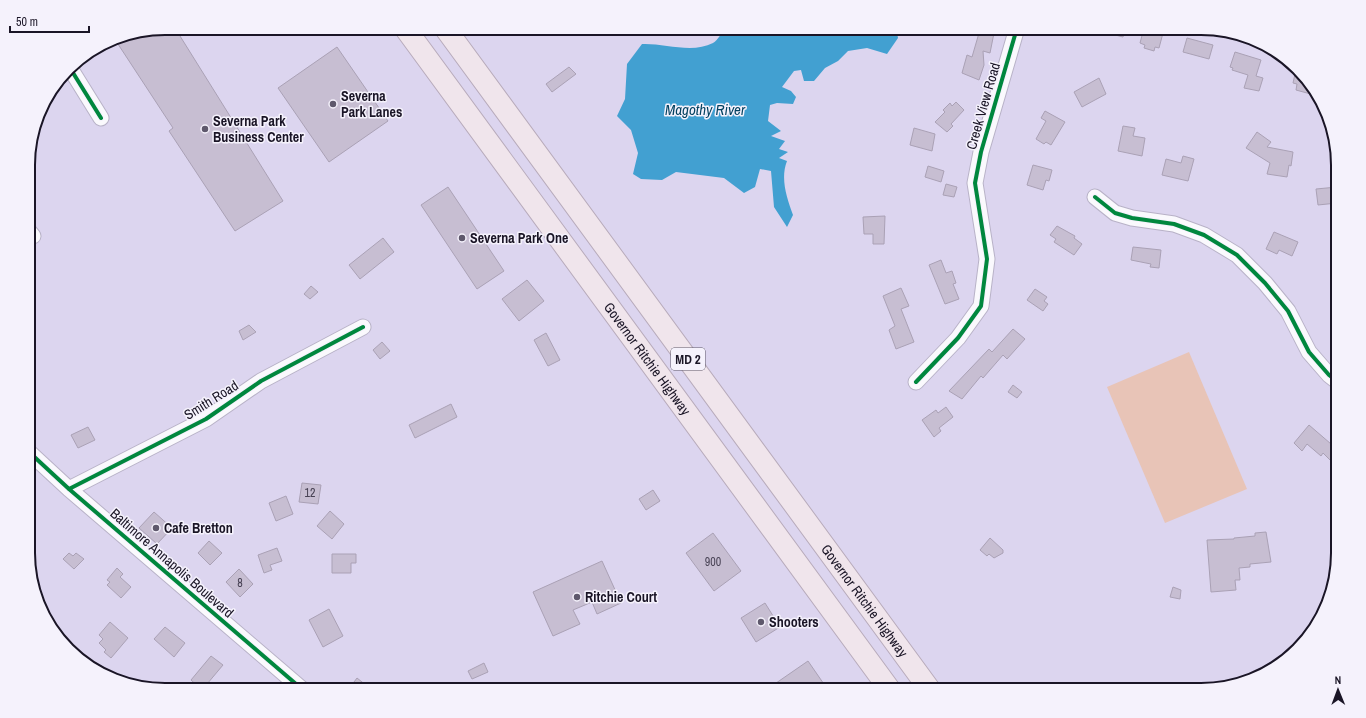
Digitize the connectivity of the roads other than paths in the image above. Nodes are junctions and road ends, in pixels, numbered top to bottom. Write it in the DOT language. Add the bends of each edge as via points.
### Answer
graph roads {
  1 [pos="409,35"];
  2 [pos="450,35"];
  3 [pos="1015,35"];
  4 [pos="73,73"];
  5 [pos="101,118"];
  6 [pos="1096,197"];
  7 [pos="363,327"];
  8 [pos="1331,377"];
  9 [pos="916,382"];
  10 [pos="35,458"];
  11 [pos="69,489"];
  12 [pos="295,683"];
  13 [pos="885,683"];
  14 [pos="925,683"];
  1 -- 13 [label="highway, Governor Ritchie Highway / MD 2"];
  2 -- 14 [label="highway, Governor Ritchie Highway / MD 2"];
  3 -- 9 [label="street, Creek View Road" via="981,152 975,183 987,259 982,306 958,338"];
  4 -- 5 [label="street"];
  6 -- 8 [label="street" via="1114,213 1174,224 1204,235 1238,256 1288,311 1309,352"];
  7 -- 11 [label="street, Smith Road" via="261,381 206,419"];
  10 -- 11 [label="street, Baltimore Annapolis Boulevard"];
  11 -- 12 [label="street, Baltimore Annapolis Boulevard"];
}
